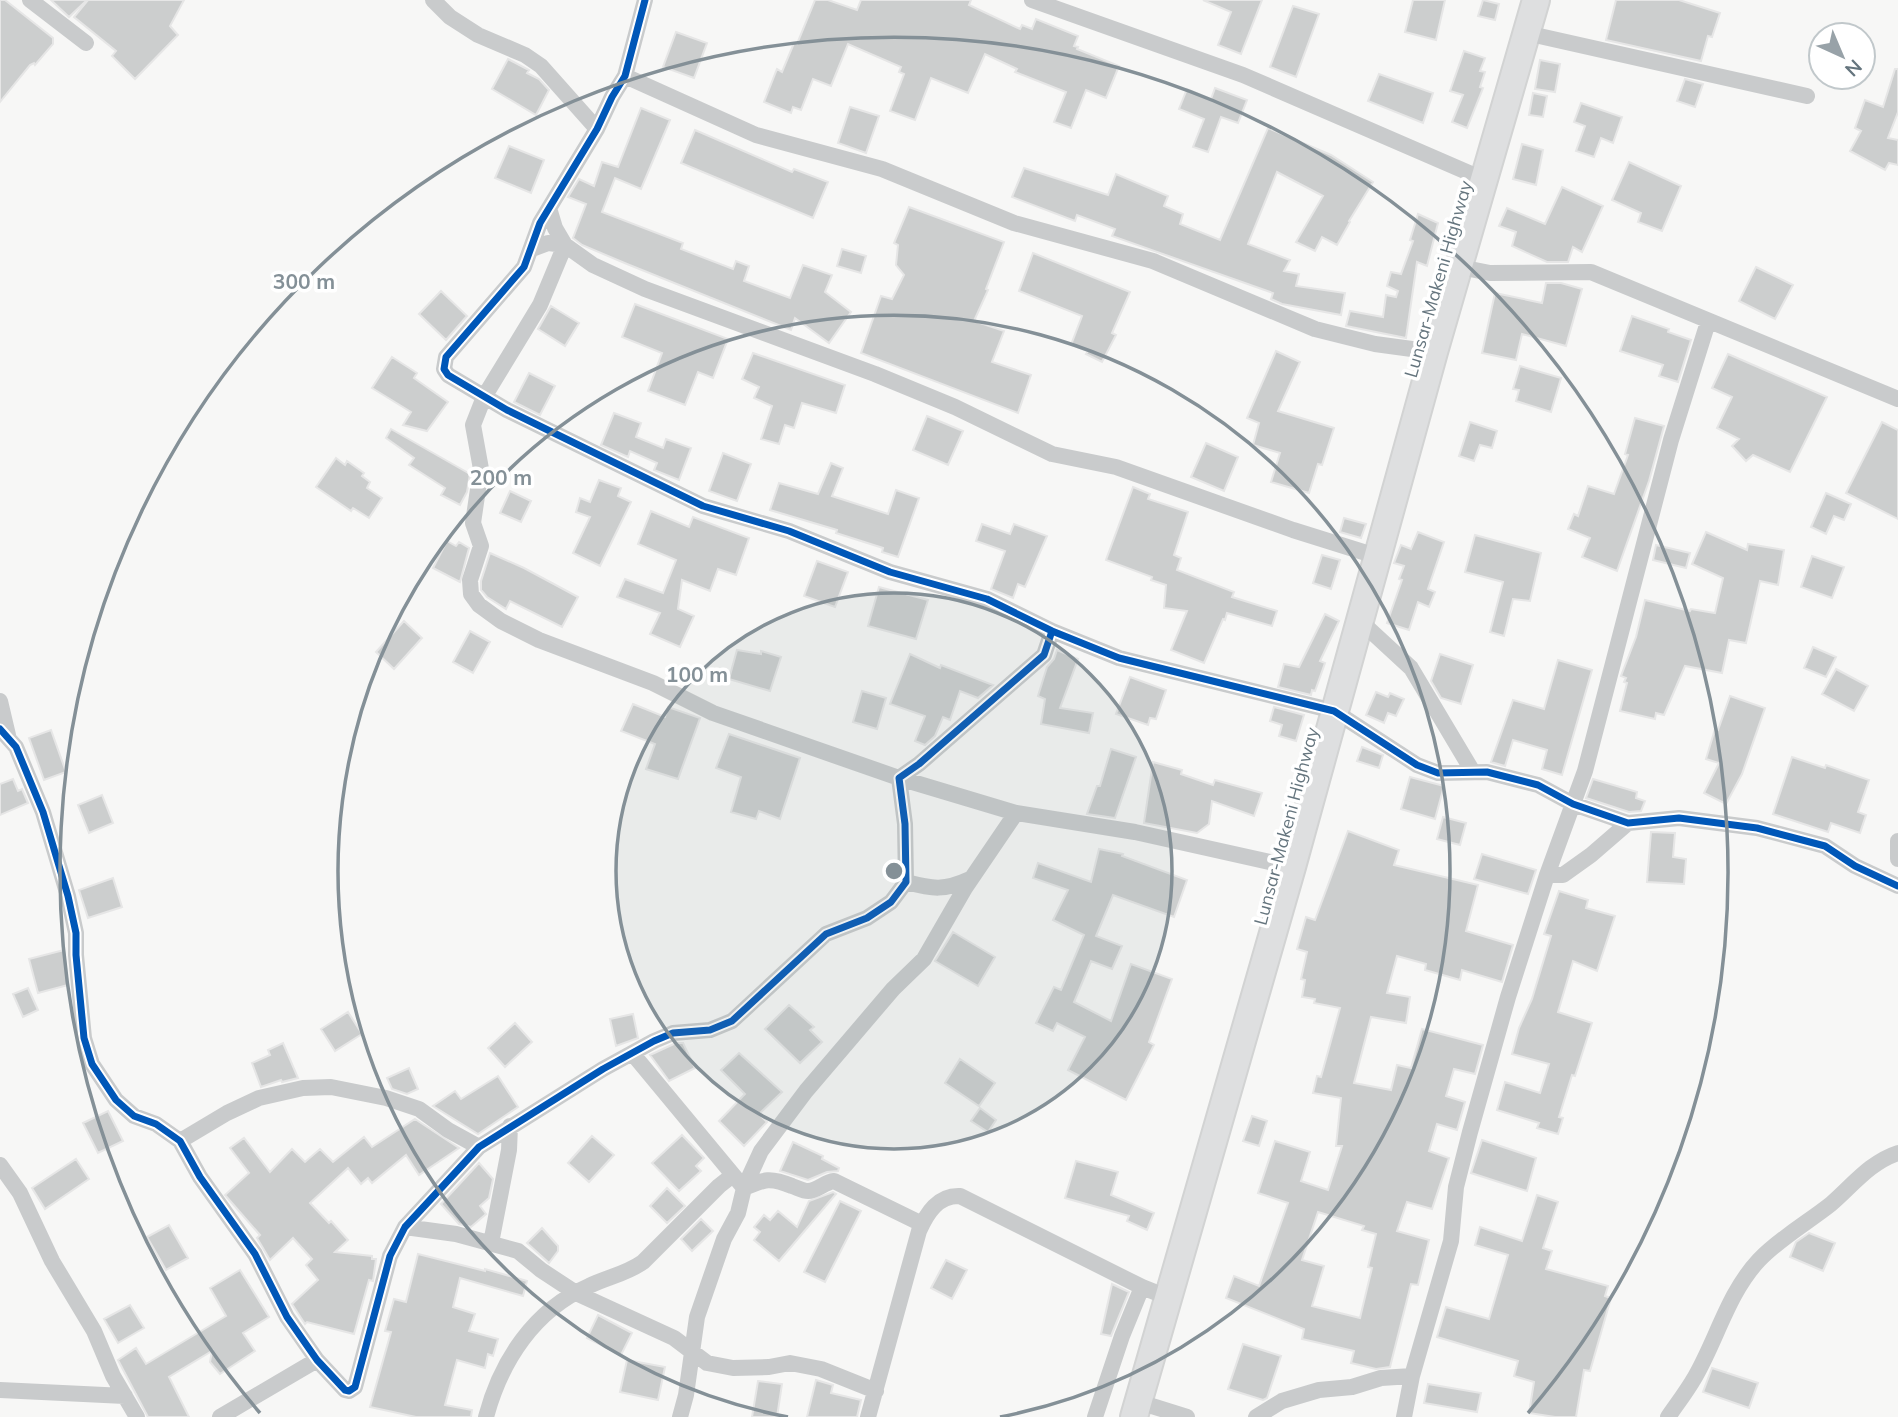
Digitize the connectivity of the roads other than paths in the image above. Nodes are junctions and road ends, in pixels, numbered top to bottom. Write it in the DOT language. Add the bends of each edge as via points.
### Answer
graph roads {
  1 [pos="30,0"];
  2 [pos="433,0"];
  3 [pos="645,0"];
  4 [pos="1032,0"];
  5 [pos="1536,0"];
  6 [pos="1526,33"];
  7 [pos="86,43"];
  8 [pos="625,76"];
  9 [pos="1807,96"];
  10 [pos="597,129"];
  11 [pos="1483,178"];
  12 [pos="550,208"];
  13 [pos="565,245"];
  14 [pos="532,249"];
  15 [pos="1460,267"];
  16 [pos="1707,322"];
  17 [pos="1434,352"];
  18 [pos="484,397"];
  19 [pos="1898,399"];
  20 [pos="1376,556"];
  21 [pos="1359,620"];
  22 [pos="1052,631"];
  23 [pos="0,701"];
  24 [pos="1334,711"];
  25 [pos="4,732"];
  26 [pos="1473,772"];
  27 [pos="898,778"];
  28 [pos="1573,804"];
  29 [pos="1016,813"];
  30 [pos="1628,823"];
  31 [pos="1898,841"];
  32 [pos="1898,859"];
  33 [pos="1292,867"];
  34 [pos="1547,875"];
  35 [pos="972,878"];
  36 [pos="906,882"];
  37 [pos="1898,886"];
  38 [pos="632,1053"];
  39 [pos="510,1126"];
  40 [pos="180,1142"];
  41 [pos="479,1147"];
  42 [pos="1898,1153"];
  43 [pos="0,1165"];
  44 [pos="733,1175"];
  45 [pos="744,1188"];
  46 [pos="922,1224"];
  47 [pos="405,1227"];
  48 [pos="491,1243"];
  49 [pos="1142,1287"];
  50 [pos="576,1293"];
  51 [pos="1167,1297"];
  52 [pos="692,1352"];
  53 [pos="317,1360"];
  54 [pos="1412,1376"];
  55 [pos="0,1390"];
  56 [pos="876,1391"];
  57 [pos="125,1396"];
  58 [pos="1137,1410"];
  59 [pos="137,1417"];
  60 [pos="220,1417"];
  61 [pos="486,1417"];
  62 [pos="680,1417"];
  63 [pos="868,1417"];
  64 [pos="1095,1417"];
  65 [pos="1187,1417"];
  66 [pos="1256,1417"];
  67 [pos="1404,1417"];
  68 [pos="1668,1417"];
  1 -- 7 [label="street"];
  2 -- 10 [label="street" via="478,35 541,66"];
  3 -- 8 [label="street"];
  4 -- 11 [label="street" via="1242,75"];
  5 -- 6 [label="main road, Lunsar-Makeni Highway"];
  6 -- 9 [label="street"];
  6 -- 11 [label="main road, Lunsar-Makeni Highway"];
  8 -- 10 [label="street"];
  8 -- 17 [label="street" via="756,135 883,169 1014,223 1153,261 1315,329"];
  10 -- 12 [label="street"];
  11 -- 15 [label="main road, Lunsar-Makeni Highway"];
  12 -- 13 [label="street"];
  12 -- 14 [label="street"];
  13 -- 14 [label="street" via="548,243"];
  13 -- 18 [label="street" via="540,305"];
  13 -- 20 [label="street" via="593,265 645,289 886,379 1052,454 1116,467"];
  14 -- 18 [label="street" via="513,282 446,357 448,375"];
  15 -- 16 [label="street" via="1490,273 1591,272"];
  15 -- 17 [label="main road, Lunsar-Makeni Highway"];
  16 -- 19 [label="street"];
  16 -- 28 [label="street"];
  17 -- 20 [label="main road, Lunsar-Makeni Highway"];
  18 -- 22 [label="street" via="703,506 789,531 890,572 987,599"];
  18 -- 27 [label="street" via="473,425 481,469 473,523 481,546 470,580 471,594 479,605 539,640 653,683 713,713"];
  20 -- 21 [label="main road, Lunsar-Makeni Highway"];
  21 -- 24 [label="main road, Lunsar-Makeni Highway"];
  21 -- 26 [label="street" via="1411,668"];
  22 -- 24 [label="street" via="1119,659"];
  22 -- 27 [label="street" via="1044,655"];
  23 -- 25 [label="street"];
  24 -- 26 [label="street" via="1417,765 1438,773"];
  24 -- 33 [label="main road, Lunsar-Makeni Highway"];
  25 -- 40 [label="street" via="16,747 43,812 68,896 76,933 84,1038 92,1063 116,1100 134,1116 156,1124"];
  26 -- 28 [label="street" via="1538,785"];
  27 -- 29 [label="street"];
  27 -- 36 [label="street"];
  28 -- 30 [label="street"];
  28 -- 34 [label="street"];
  29 -- 33 [label="street" via="1135,832"];
  29 -- 35 [label="street"];
  30 -- 34 [label="street" via="1563,875"];
  30 -- 37 [label="street" via="1679,818 1757,828 1825,846"];
  31 -- 32 [label="street"];
  33 -- 51 [label="main road, Lunsar-Makeni Highway"];
  34 -- 54 [label="street" via="1467,1143 1456,1187 1451,1241"];
  35 -- 36 [label="street" via="950,888 930,889"];
  35 -- 45 [label="street" via="924,959 806,1091 761,1151"];
  36 -- 38 [label="street" via="891,902 867,918 826,934 732,1021 710,1030 673,1033"];
  38 -- 39 [label="street"];
  38 -- 44 [label="street"];
  39 -- 41 [label="street"];
  39 -- 48 [label="street"];
  40 -- 41 [label="street" via="259,1098 331,1087 419,1109"];
  40 -- 53 [label="street" via="255,1254 287,1317"];
  41 -- 47 [label="street"];
  42 -- 68 [label="street" via="1866,1171 1758,1262 1725,1311 1696,1376"];
  43 -- 57 [label="street" via="20,1193"];
  44 -- 45 [label="street"];
  44 -- 50 [label="street" via="630,1272"];
  45 -- 46 [label="street" via="767,1179 806,1191 834,1181"];
  45 -- 52 [label="street" via="697,1317"];
  46 -- 49 [label="street" via="941,1200 960,1196"];
  46 -- 56 [label="street"];
  47 -- 48 [label="street"];
  47 -- 53 [label="street" via="390,1256 355,1387 345,1390"];
  48 -- 50 [label="street" via="518,1251"];
  49 -- 51 [label="street"];
  49 -- 64 [label="street"];
  50 -- 52 [label="street" via="674,1338"];
  50 -- 61 [label="street" via="534,1323 515,1349 493,1391"];
  51 -- 58 [label="main road, Lunsar-Makeni Highway"];
  52 -- 56 [label="street" via="707,1363 733,1368 790,1363 821,1369"];
  52 -- 62 [label="street"];
  53 -- 60 [label="street"];
  54 -- 66 [label="street" via="1319,1390 1282,1401"];
  54 -- 67 [label="street"];
  55 -- 57 [label="street"];
  56 -- 63 [label="street"];
  57 -- 59 [label="street"];
  58 -- 65 [label="street"];
}
